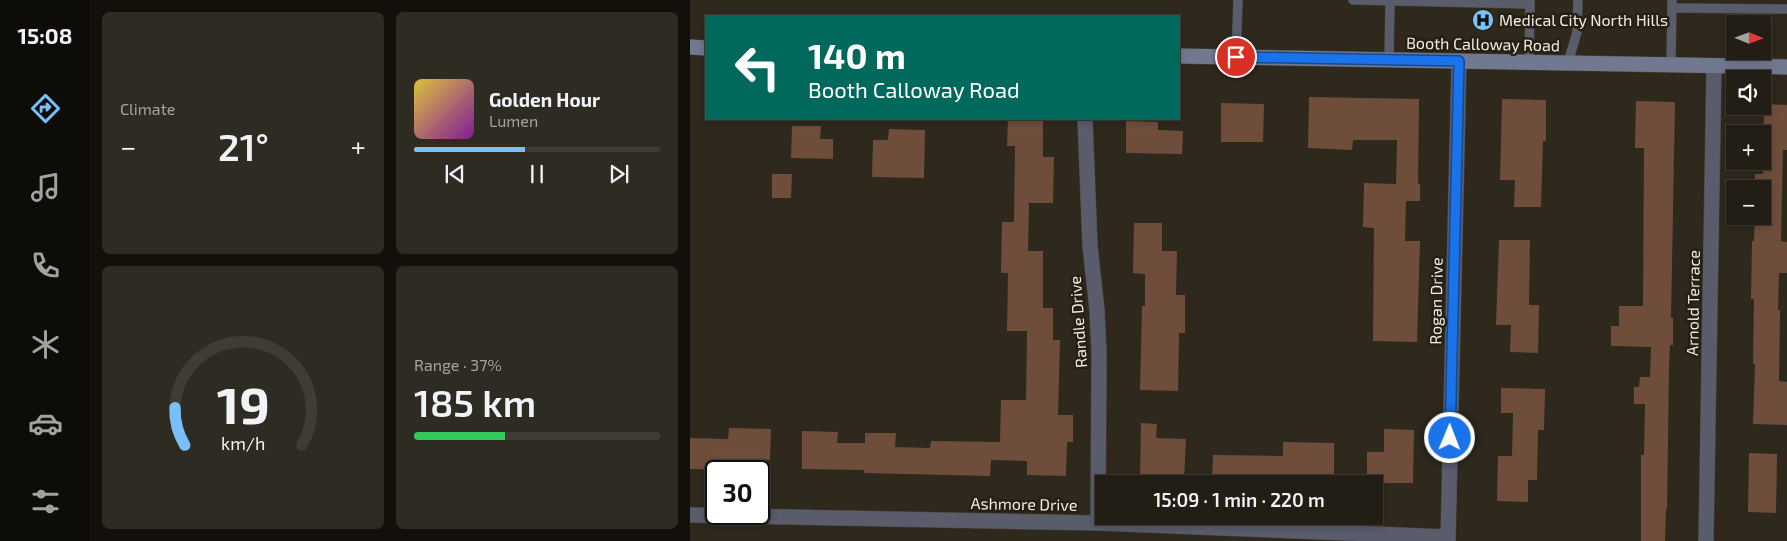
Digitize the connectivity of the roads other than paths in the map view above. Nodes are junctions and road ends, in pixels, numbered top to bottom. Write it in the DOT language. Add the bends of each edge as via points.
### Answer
graph roads {
  1 [pos="1238,0"];
  2 [pos="1353,0"];
  3 [pos="1390,0"];
  4 [pos="1578,0"];
  5 [pos="1530,2"];
  6 [pos="1672,4"];
  7 [pos="1787,9"];
  8 [pos="690,47"];
  9 [pos="705,48"];
  10 [pos="1180,56"];
  11 [pos="1236,57"];
  12 [pos="1389,60"];
  13 [pos="1459,61"];
  14 [pos="1529,63"];
  15 [pos="1568,64"];
  16 [pos="1671,65"];
  17 [pos="1714,66"];
  18 [pos="1787,68"];
  19 [pos="1085,120"];
  20 [pos="1098,475"];
  21 [pos="690,515"];
  22 [pos="1095,523"];
  23 [pos="1142,525"];
  24 [pos="1448,539"];
  25 [pos="1706,541"];
  1 -- 11 [label="lane"];
  2 -- 3 [label="lane"];
  3 -- 5 [label="lane"];
  3 -- 12 [label="lane"];
  4 -- 15 [label="lane" via="1577,32"];
  5 -- 14 [label="lane"];
  6 -- 7 [label="lane"];
  6 -- 16 [label="lane"];
  8 -- 9 [label="street"];
  10 -- 11 [label="street, Booth Calloway Road"];
  11 -- 12 [label="street, Booth Calloway Road"];
  12 -- 13 [label="street, Booth Calloway Road"];
  13 -- 14 [label="street, Booth Calloway Road"];
  13 -- 24 [label="street, Rogan Drive"];
  14 -- 15 [label="street, Booth Calloway Road"];
  15 -- 16 [label="street, Booth Calloway Road"];
  16 -- 17 [label="street, Booth Calloway Road"];
  17 -- 18 [label="street, Booth Calloway Road"];
  17 -- 25 [label="street, Arnold Terrace"];
  19 -- 20 [label="street, Randle Drive" via="1090,246 1099,352"];
  21 -- 22 [label="street, Ashmore Drive"];
  23 -- 24 [label="street, Ashmore Drive"];
}
